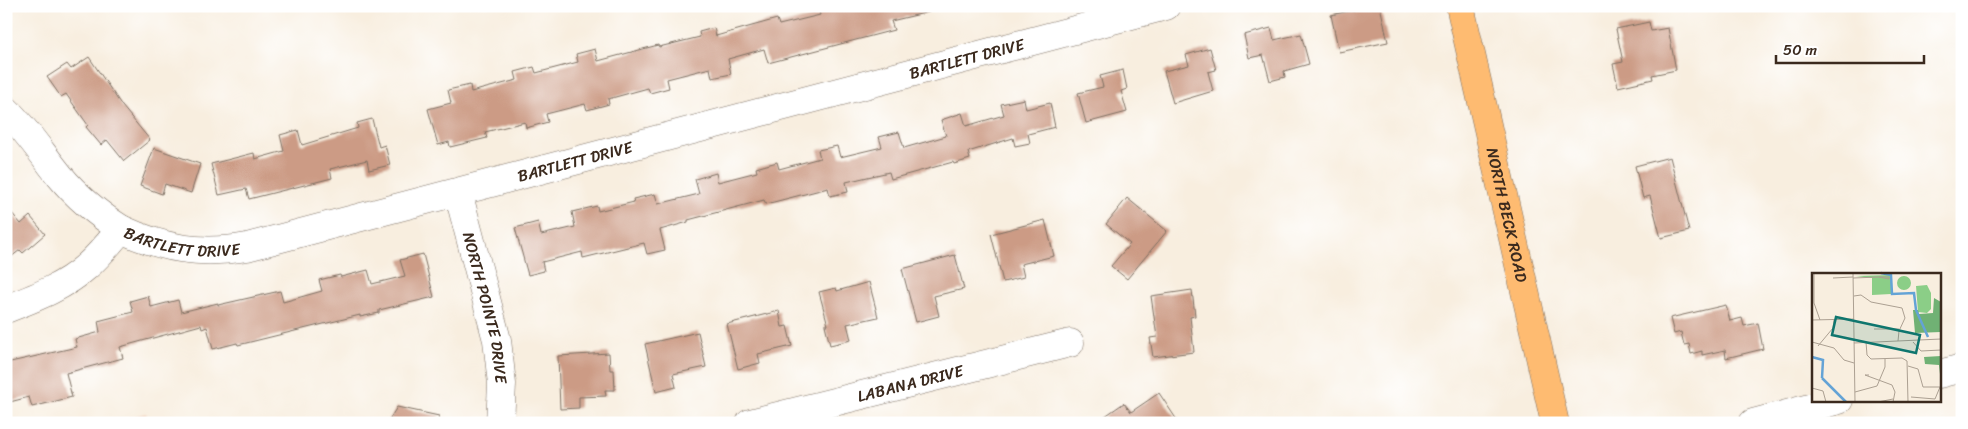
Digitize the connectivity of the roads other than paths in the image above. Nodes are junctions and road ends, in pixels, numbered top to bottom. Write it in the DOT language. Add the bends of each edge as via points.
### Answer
graph roads {
  1 [pos="1166,6"];
  2 [pos="1460,6"];
  3 [pos="6,110"];
  4 [pos="458,192"];
  5 [pos="121,229"];
  6 [pos="6,310"];
  7 [pos="1070,344"];
  8 [pos="1962,368"];
  9 [pos="1940,374"];
  10 [pos="1832,402"];
  11 [pos="830,412"];
  12 [pos="500,423"];
  13 [pos="750,423"];
  14 [pos="1555,423"];
  15 [pos="1753,423"];
  1 -- 4 [label="street, BARTLETT DRIVE"];
  2 -- 14 [label="main road, NORTH BECK ROAD"];
  3 -- 5 [label="street" via="24,127 83,201"];
  4 -- 5 [label="street, BARTLETT DRIVE" via="228,250 176,249"];
  4 -- 12 [label="street, NORTH POINTE DRIVE" via="497,340 502,384"];
  5 -- 6 [label="street, BARTLETT DRIVE" via="74,276 40,296"];
  7 -- 11 [label="street, LABANA DRIVE"];
  8 -- 9 [label="street"];
  10 -- 15 [label="street"];
  11 -- 13 [label="street, LABANA DRIVE"];
}
